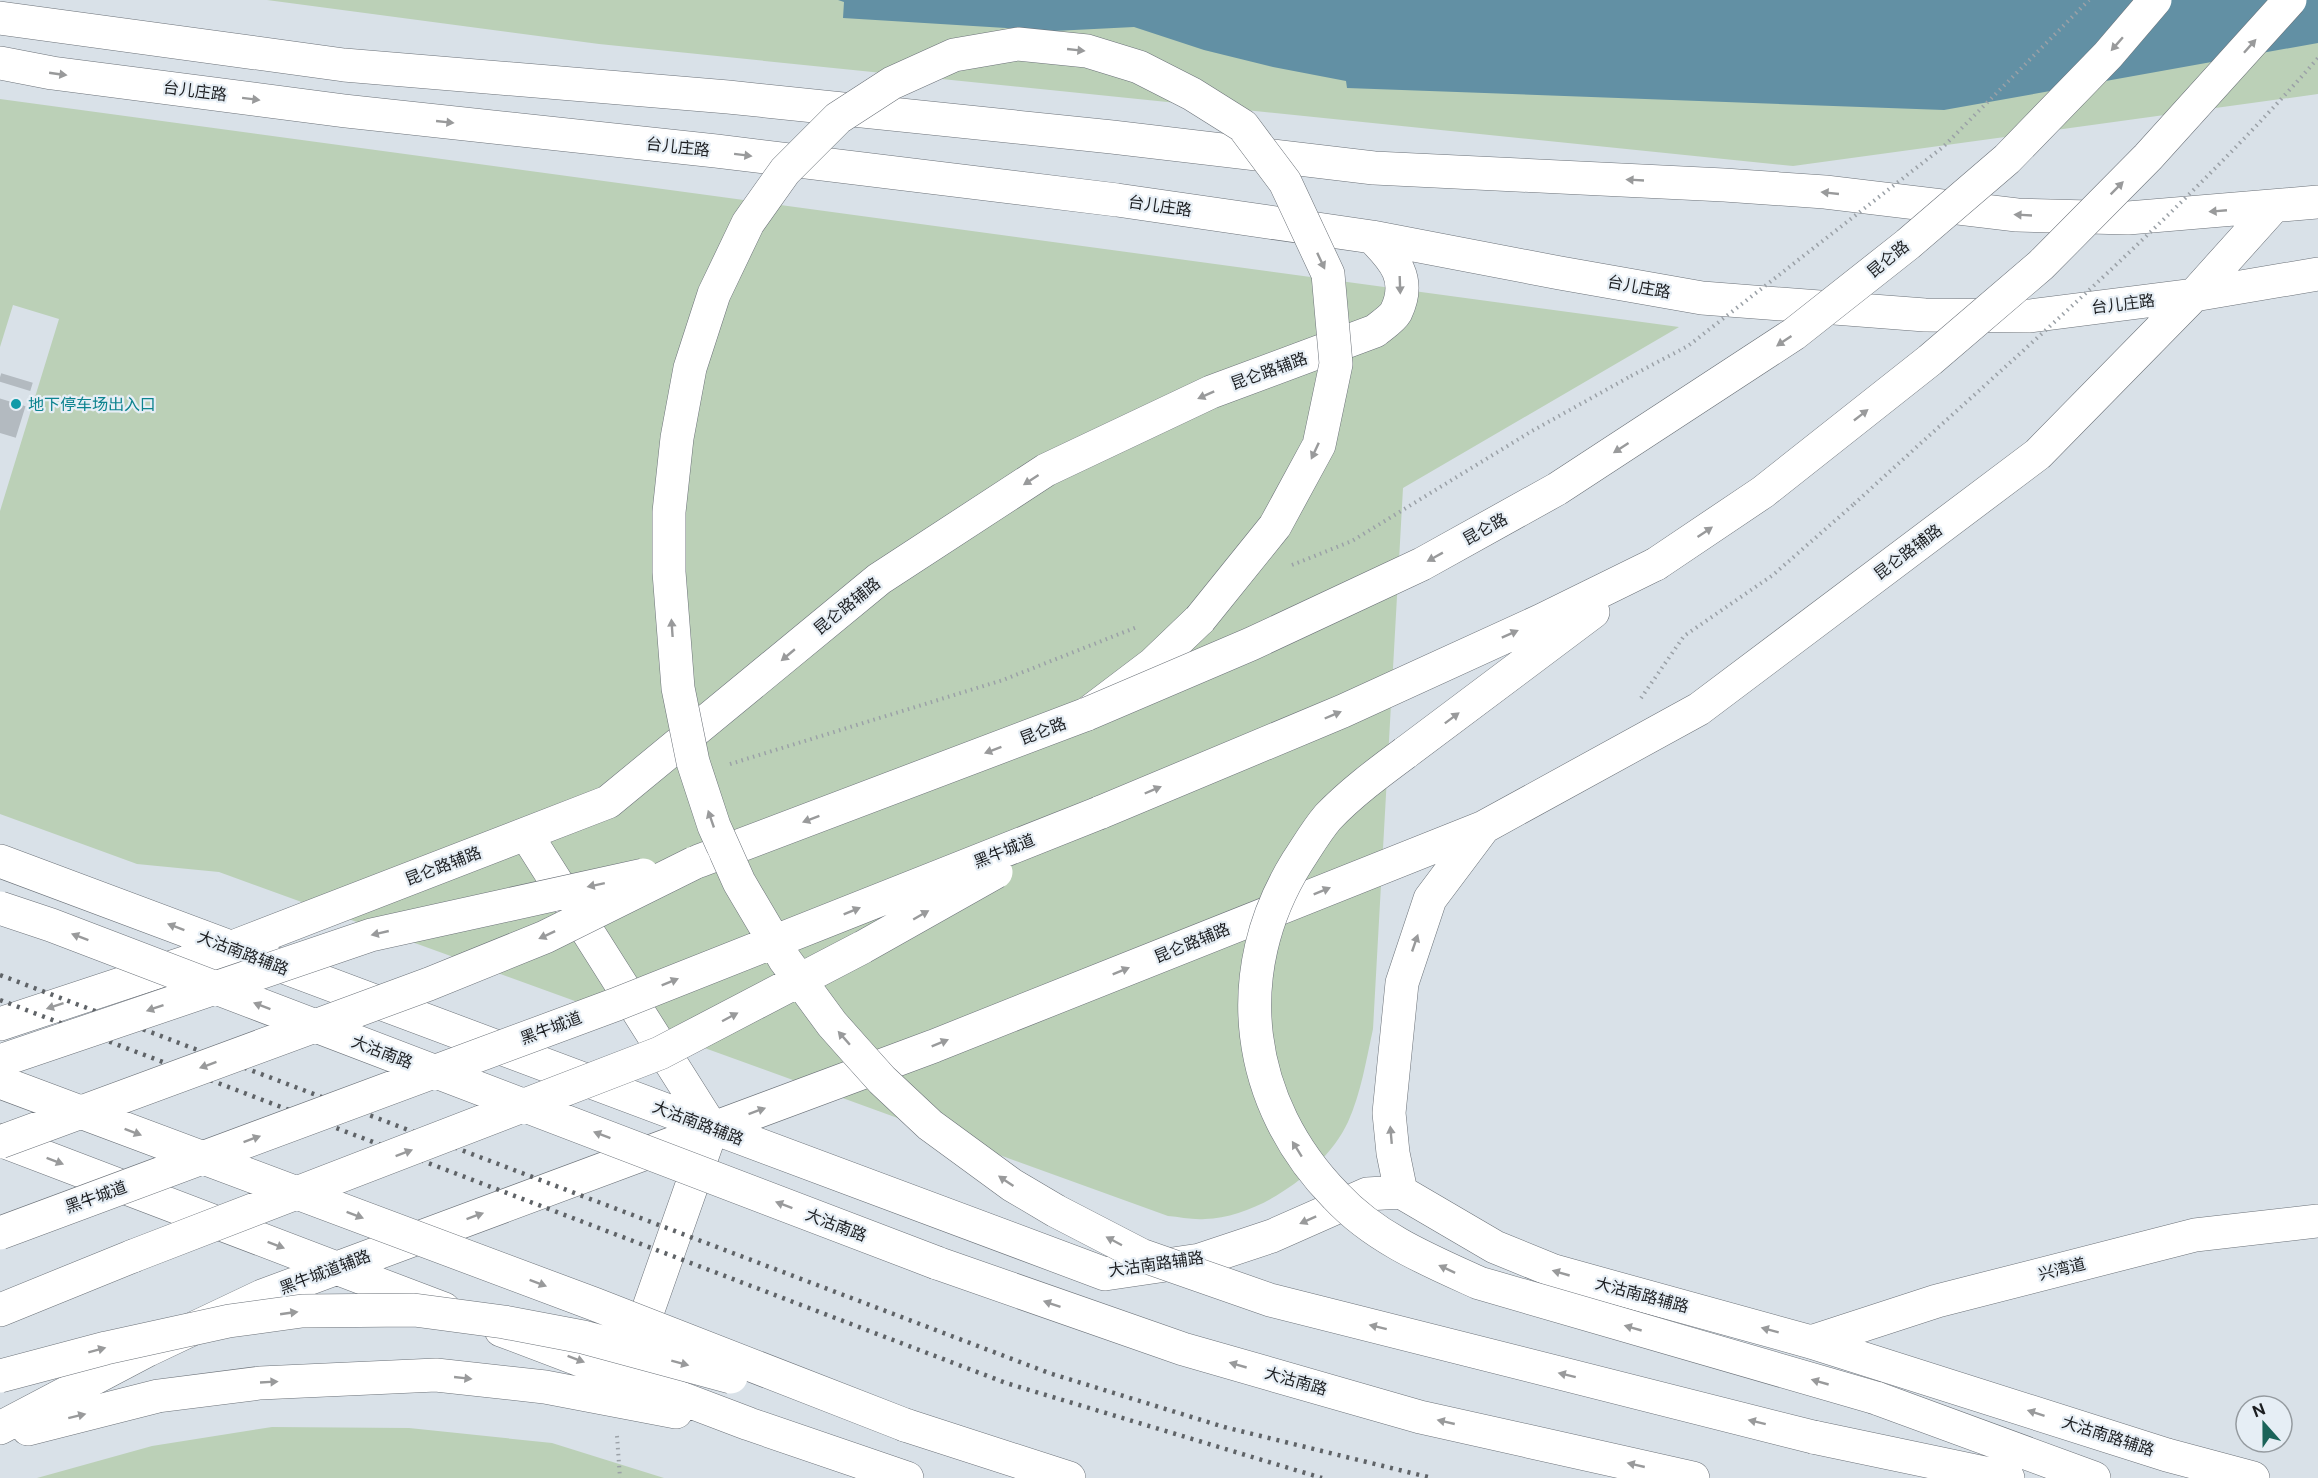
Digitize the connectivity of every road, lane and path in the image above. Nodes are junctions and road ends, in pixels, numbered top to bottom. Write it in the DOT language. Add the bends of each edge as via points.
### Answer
graph roads {
  1 [pos="2089,0"];
  2 [pos="2155,0"];
  3 [pos="2290,0"];
  4 [pos="0,18"];
  5 [pos="2318,58"];
  6 [pos="0,63"];
  7 [pos="2318,202"];
  8 [pos="2274,206"];
  9 [pos="1372,237"];
  10 [pos="2318,274"];
  11 [pos="2194,295"];
  12 [pos="1656,564"];
  13 [pos="1287,567"];
  14 [pos="1145,624"];
  15 [pos="1639,701"];
  16 [pos="1087,714"];
  17 [pos="721,767"];
  18 [pos="1099,813"];
  19 [pos="1485,827"];
  20 [pos="526,834"];
  21 [pos="0,861"];
  22 [pos="694,863"];
  23 [pos="0,908"];
  24 [pos="230,948"];
  25 [pos="0,1024"];
  26 [pos="0,1061"];
  27 [pos="0,1082"];
  28 [pos="712,1128"];
  29 [pos="0,1141"];
  30 [pos="663,1146"];
  31 [pos="1401,1192"];
  32 [pos="2318,1221"];
  33 [pos="0,1233"];
  34 [pos="335,1268"];
  35 [pos="0,1310"];
  36 [pos="1811,1342"];
  37 [pos="0,1376"];
  38 [pos="620,1390"];
  39 [pos="905,1425"];
  40 [pos="0,1428"];
  41 [pos="0,1436"];
  42 [pos="2163,1466"];
  43 [pos="907,1478"];
  44 [pos="1069,1478"];
  45 [pos="1693,1478"];
  46 [pos="2008,1478"];
  47 [pos="2094,1478"];
  48 [pos="2253,1478"];
  1 -- 13 [label="path, bridge" via="1943,147 1688,346 1532,431 1352,541"];
  2 -- 16 [label="main road, 昆仑路, one-way, bridge" via="2108,56 2007,159 1794,334 1557,489 1422,564 1251,644"];
  12 -- 3 [label="main road, one-way, bridge" via="1764,492 1930,360 2041,265 2148,157"];
  8 -- 4 [label="main road, one-way" via="2128,218 2017,215 1825,192 1374,168 728,97 344,65"];
  5 -- 15 [label="path, bridge" via="2264,119 2105,274 1854,504 1773,575 1684,636"];
  6 -- 9 [label="main road, 台儿庄路, one-way" via="345,111 1105,198"];
  7 -- 8 [label="main road"];
  8 -- 11 [label="main road, 昆仑路辅路"];
  9 -- 11 [label="main road, 台儿庄路" via="1702,298 1925,315 2030,316"];
  9 -- 20 [label="main road, 昆仑路辅路, one-way" via="1400,269 1402,292 1395,314 1375,332 1211,392 1046,470 879,579 608,802"];
  10 -- 11 [label="main road, 台儿庄路"];
  11 -- 19 [label="main road, 昆仑路辅路" via="2038,454 1699,709"];
  18 -- 12 [label="main road, one-way" via="1343,711"];
  47 -- 12 [label="main road, one-way, bridge" via="1876,1398 1468,1279 1393,1242 1349,1209 1304,1160 1274,1107 1258,1045 1254,1007 1257,971 1262,938 1276,900 1309,844 1348,797"];
  14 -- 17 [label="path" via="1003,680"];
  16 -- 22 [label="main road, 昆仑路, one-way, bridge"];
  46 -- 16 [label="main road, one-way, bridge" via="1813,1437 1270,1300 1141,1255 1012,1185 930,1125 882,1080 832,1024 785,960 739,882 714,826 693,762 678,688 669,582 669,512 690,368 714,294 748,223 784,171 838,118 892,83 954,55 1018,44 1087,51 1138,67 1243,126 1285,182 1328,274 1336,364 1318,445 1275,526 1200,619 1153,664"];
  33 -- 18 [label="main road, 黑牛城道, one-way, bridge" via="617,1004"];
  35 -- 18 [label="main road, one-way, bridge" via="660,1053 863,947"];
  28 -- 19 [label="main road, 昆仑路辅路, one-way" via="934,1046"];
  31 -- 19 [label="main road, 昆仑路辅路, one-way" via="1389,1113 1402,983 1430,899"];
  20 -- 24 [label="main road, 昆仑路辅路"];
  20 -- 28 [label="main road"];
  24 -- 21 [label="main road, 大沽南路辅路, one-way"];
  22 -- 26 [label="main road, one-way, bridge" via="371,935"];
  22 -- 29 [label="main road, one-way, bridge" via="545,937 429,984"];
  45 -- 23 [label="main road, 大沽南路, one-way, bridge" via="1420,1417 1183,1349 937,1263"];
  24 -- 25 [label="main road, one-way"];
  24 -- 28 [label="main road, 大沽南路辅路"];
  27 -- 39 [label="main road, one-way, bridge" via="605,1308"];
  28 -- 30 [label="main road, 昆仑路辅路"];
  31 -- 28 [label="main road, 大沽南路辅路, one-way" via="1367,1194 1272,1236 1200,1260 1105,1274"];
  28 -- 38 [label="main road"];
  29 -- 34 [label="main road, one-way"];
  34 -- 30 [label="main road, 黑牛城道辅路, one-way"];
  36 -- 31 [label="main road, 大沽南路辅路, one-way" via="1554,1271 1485,1242"];
  32 -- 36 [label="main road, 兴湾道" via="2195,1235 1937,1301"];
  34 -- 38 [label="main road, one-way"];
  34 -- 40 [label="main road, 黑牛城道辅路" via="262,1296 159,1345"];
  42 -- 36 [label="main road, 大沽南路辅路, one-way"];
  37 -- 39 [label="main road, one-way, bridge" via="229,1321 302,1311 414,1310 583,1337"];
  41 -- 38 [label="main road, one-way" via="158,1396 260,1383 436,1375 545,1387"];
  38 -- 43 [label="main road" via="749,1424"];
  39 -- 44 [label="main road"];
  42 -- 48 [label="main road, 大沽南路辅路"];
}
